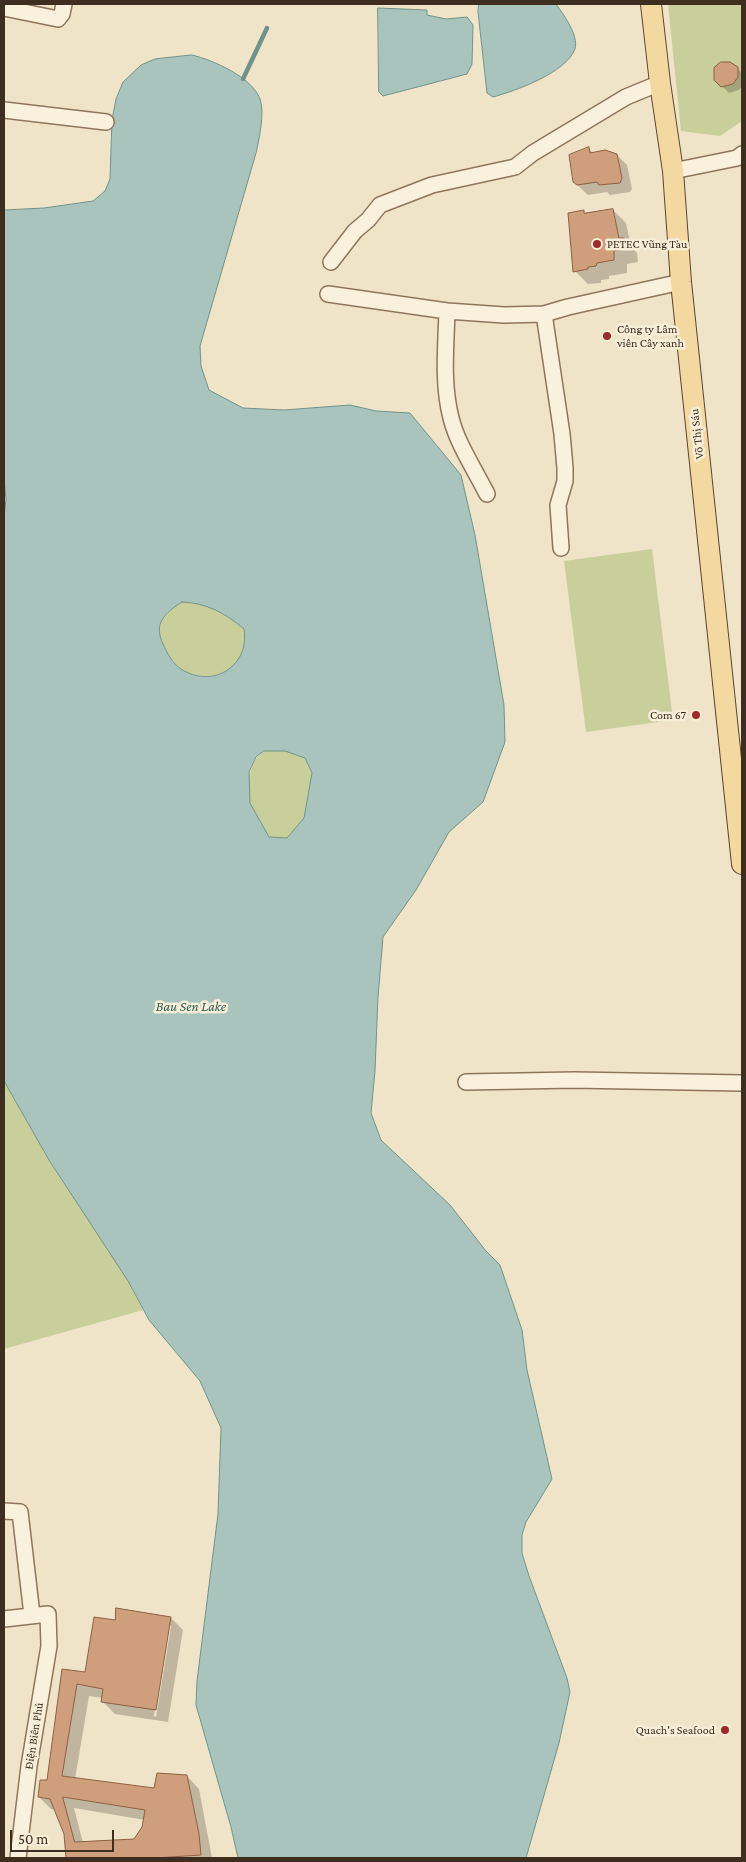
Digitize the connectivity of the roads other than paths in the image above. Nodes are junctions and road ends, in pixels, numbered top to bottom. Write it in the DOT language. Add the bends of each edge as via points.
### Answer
graph roads {
  1 [pos="64,4"];
  2 [pos="651,4"];
  3 [pos="4,8"];
  4 [pos="660,83"];
  5 [pos="4,110"];
  6 [pos="106,122"];
  7 [pos="740,160"];
  8 [pos="673,171"];
  9 [pos="331,262"];
  10 [pos="681,282"];
  11 [pos="328,294"];
  12 [pos="447,311"];
  13 [pos="544,314"];
  14 [pos="487,494"];
  15 [pos="561,548"];
  16 [pos="742,862"];
  17 [pos="466,1082"];
  18 [pos="742,1083"];
  19 [pos="4,1511"];
  20 [pos="32,1615"];
  21 [pos="4,1618"];
  22 [pos="18,1858"];
  1 -- 3 [label="street" via="58,19"];
  2 -- 4 [label="main road, Võ Thị Sáu"];
  4 -- 8 [label="main road, Võ Thị Sáu"];
  4 -- 9 [label="street" via="626,97 515,167 432,185 380,205"];
  5 -- 6 [label="street"];
  7 -- 8 [label="street"];
  8 -- 10 [label="main road, Võ Thị Sáu"];
  10 -- 13 [label="street"];
  10 -- 16 [label="main road, Võ Thị Sáu"];
  11 -- 12 [label="street"];
  12 -- 13 [label="street"];
  12 -- 14 [label="street" via="447,399 451,419"];
  13 -- 15 [label="street" via="565,468 565,482 558,505"];
  17 -- 18 [label="street"];
  19 -- 20 [label="street" via="20,1512"];
  20 -- 21 [label="street"];
  20 -- 22 [label="street, Điện Biên Phủ" via="48,1614 49,1646"];
}
